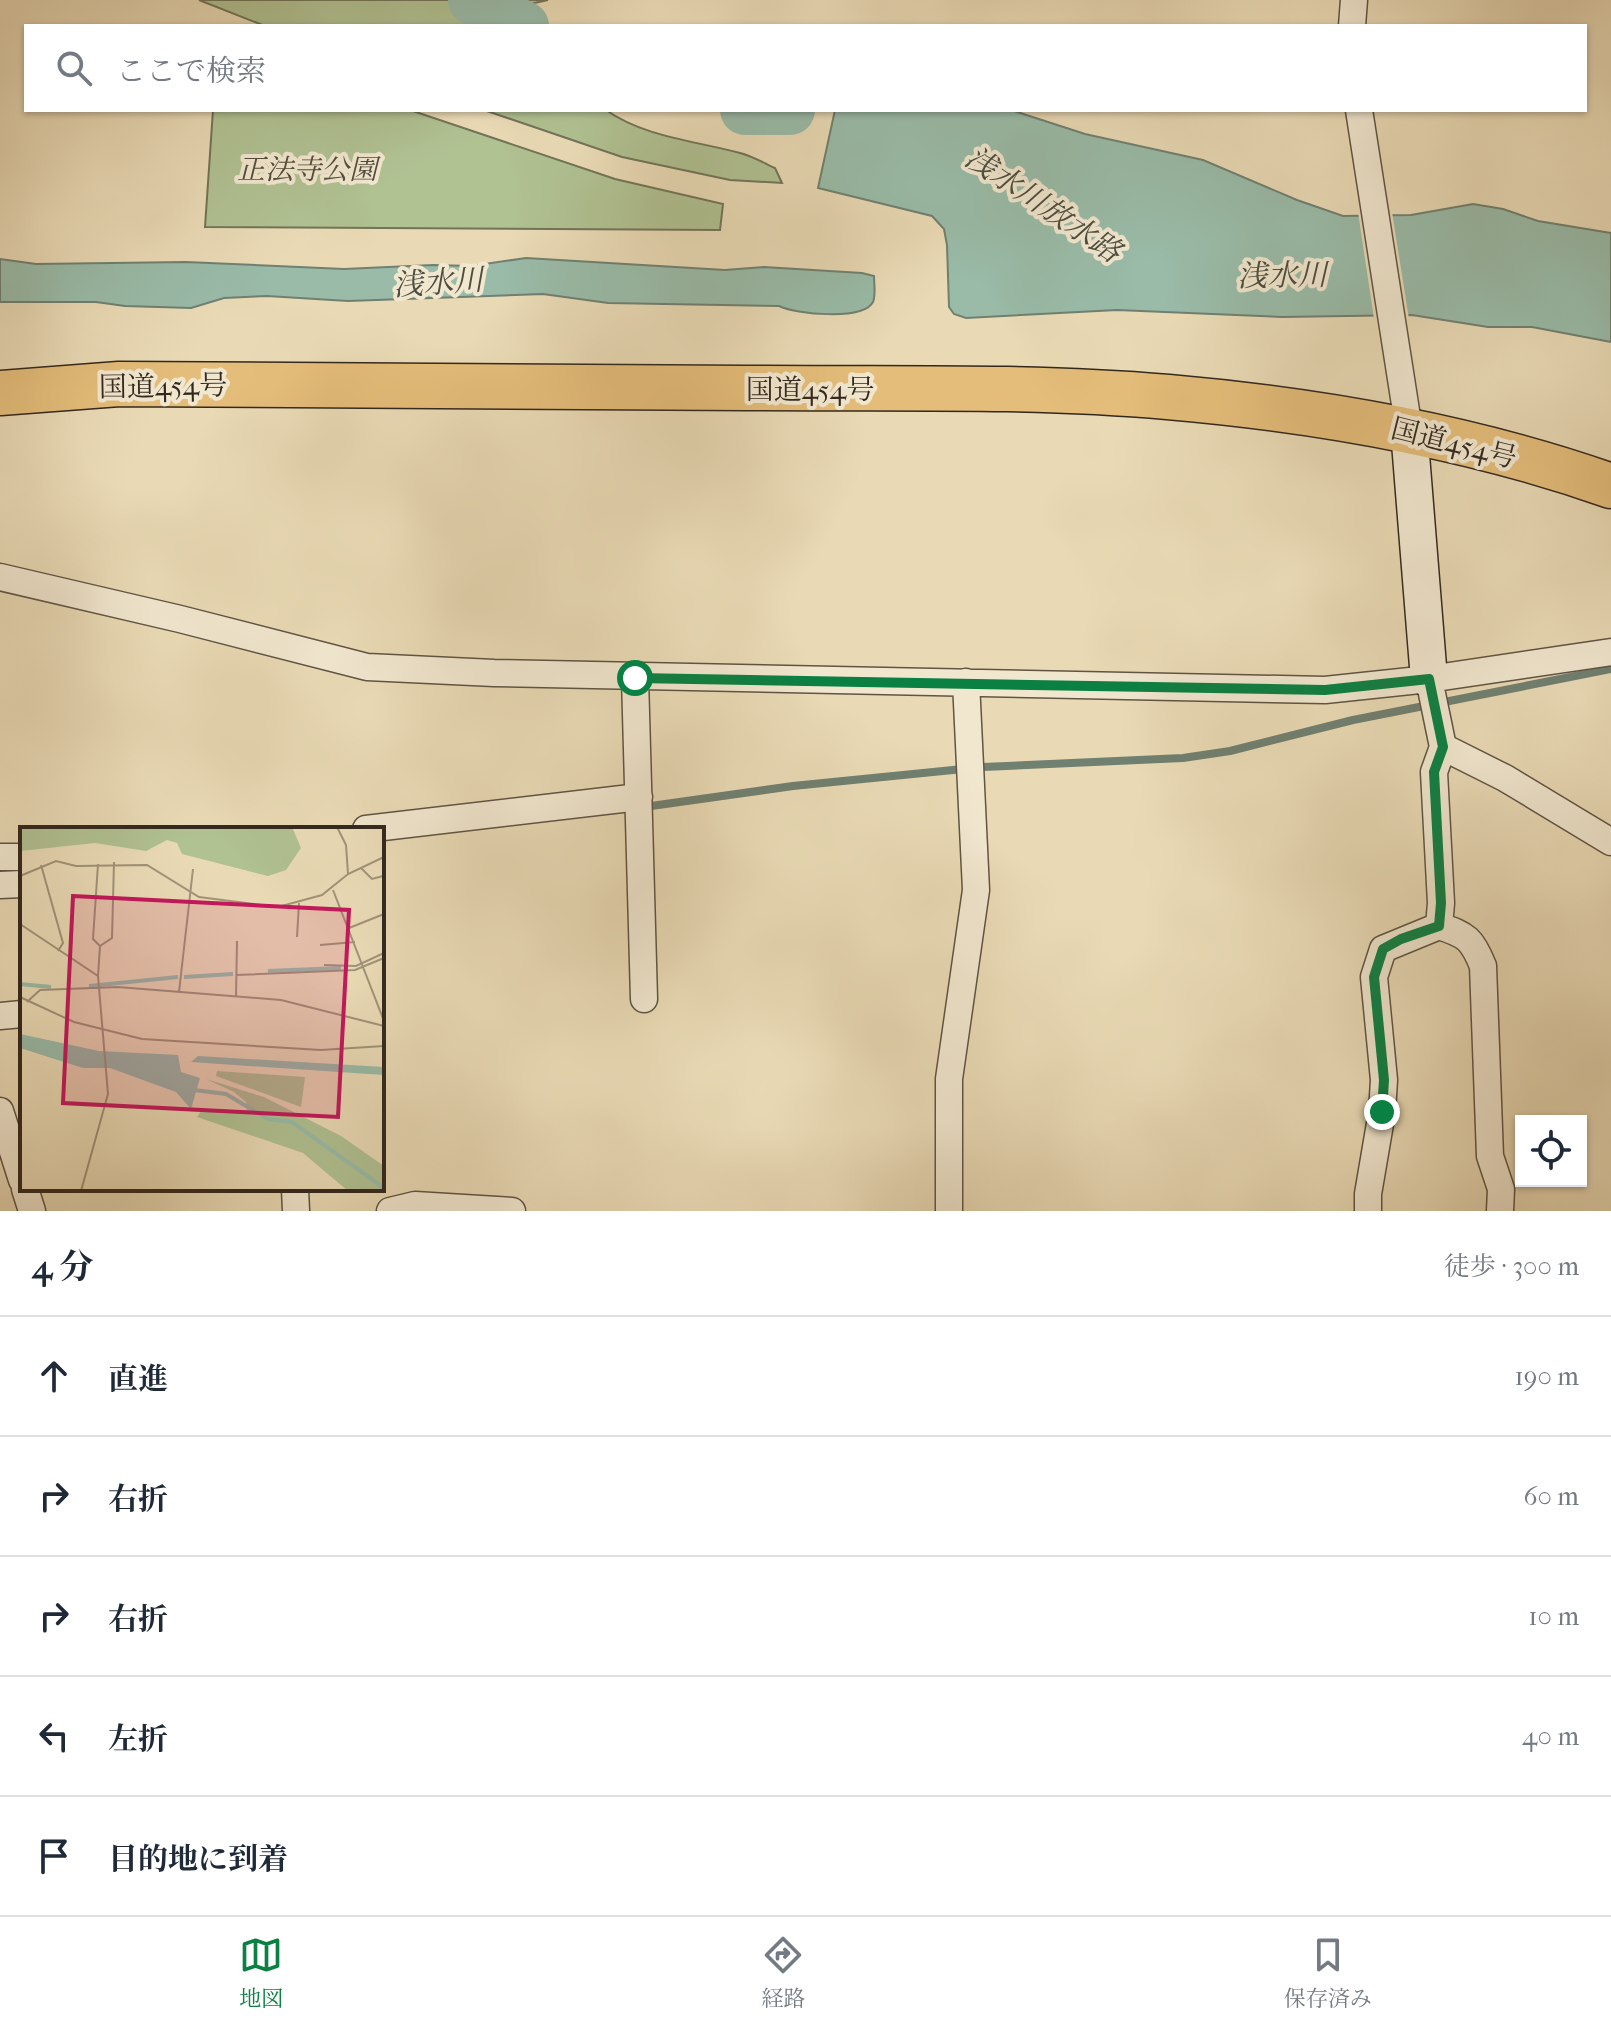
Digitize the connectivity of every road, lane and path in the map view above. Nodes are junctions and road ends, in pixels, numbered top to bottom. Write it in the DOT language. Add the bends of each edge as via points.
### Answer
graph roads {
  1 [pos="1354,0"];
  2 [pos="1352,24"];
  3 [pos="1360,114"];
  4 [pos="0,393"];
  5 [pos="1409,430"];
  6 [pos="1611,486"];
  7 [pos="0,577"];
  8 [pos="1611,652"];
  9 [pos="635,678"];
  10 [pos="1429,679"];
  11 [pos="966,682"];
  12 [pos="1443,747"];
  13 [pos="639,797"];
  14 [pos="383,827"];
  15 [pos="1611,842"];
  16 [pos="20,884"];
  17 [pos="0,885"];
  18 [pos="1439,926"];
  19 [pos="644,999"];
  20 [pos="20,1014"];
  21 [pos="0,1016"];
  22 [pos="0,1111"];
  23 [pos="20,1174"];
  24 [pos="26,1191"];
  25 [pos="295,1191"];
  26 [pos="32,1211"];
  27 [pos="296,1211"];
  28 [pos="390,1211"];
  29 [pos="512,1211"];
  30 [pos="949,1211"];
  31 [pos="1368,1211"];
  32 [pos="1500,1211"];
  1 -- 2 [label="street"];
  3 -- 5 [label="street"];
  4 -- 5 [label="highway, 国道454号" via="119,384 1047,391 1166,397"];
  5 -- 6 [label="highway, 国道454号"];
  5 -- 10 [label="street"];
  7 -- 9 [label="street" via="367,667"];
  8 -- 10 [label="street"];
  9 -- 11 [label="street"];
  9 -- 13 [label="street"];
  10 -- 11 [label="street" via="1325,690"];
  10 -- 12 [label="street"];
  11 -- 30 [label="street" via="976,890 949,1079"];
  12 -- 15 [label="street"];
  12 -- 18 [label="street" via="1434,772"];
  13 -- 14 [label="street"];
  13 -- 19 [label="street"];
  16 -- 17 [label="street"];
  18 -- 31 [label="street" via="1383,949 1374,977 1384,1080"];
  18 -- 32 [label="street" via="1462,933 1475,945 1483,966 1490,1156 1501,1189"];
  20 -- 21 [label="street"];
  22 -- 23 [label="street"];
  24 -- 26 [label="street"];
  25 -- 27 [label="street"];
  28 -- 29 [label="street" via="415,1205"];
}
